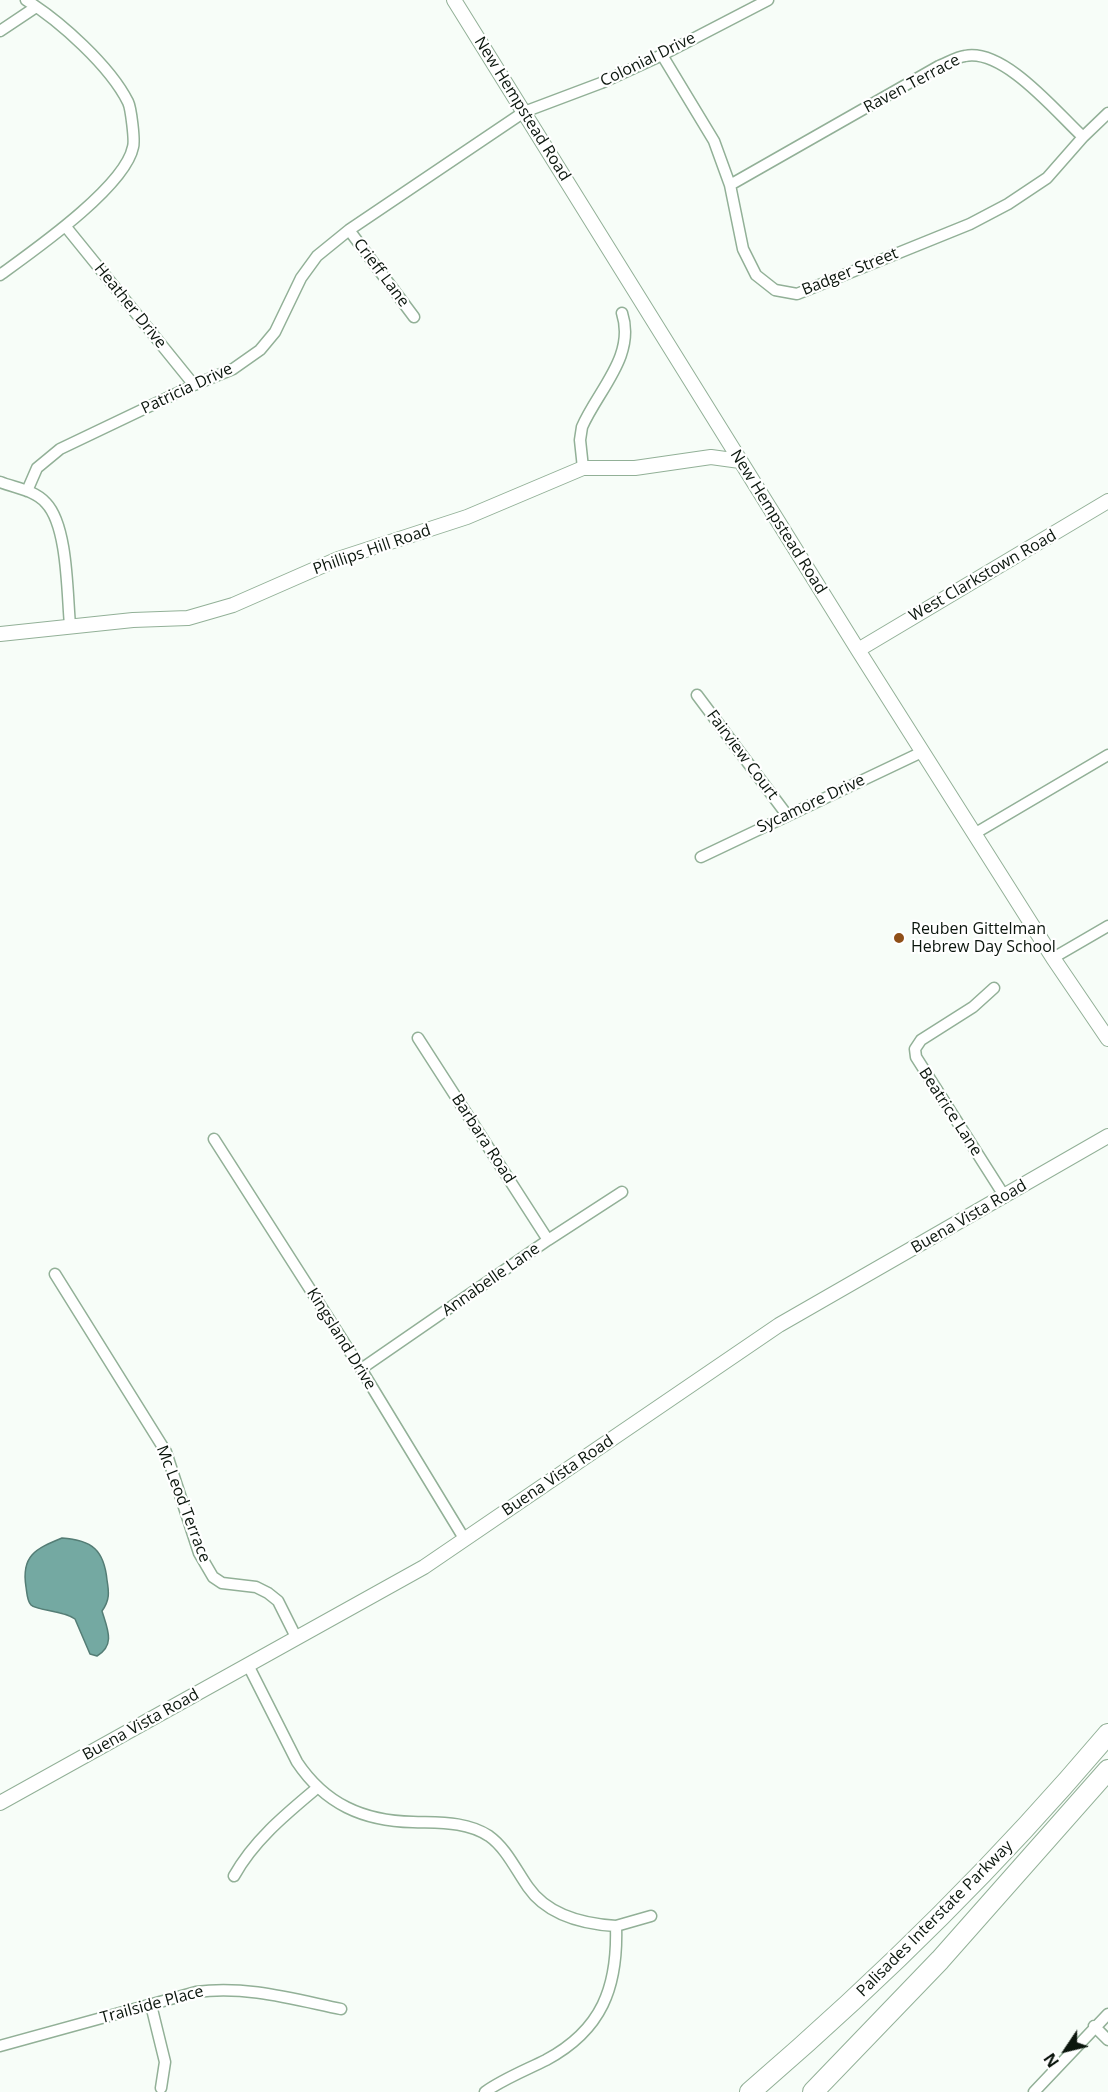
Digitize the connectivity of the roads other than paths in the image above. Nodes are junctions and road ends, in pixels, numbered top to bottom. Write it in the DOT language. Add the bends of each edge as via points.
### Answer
graph roads {
  1 [pos="26,0"];
  2 [pos="454,0"];
  3 [pos="768,0"];
  4 [pos="36,7"];
  5 [pos="0,32"];
  6 [pos="662,56"];
  7 [pos="524,112"];
  8 [pos="1108,113"];
  9 [pos="1083,136"];
  10 [pos="730,185"];
  11 [pos="66,227"];
  12 [pos="349,230"];
  13 [pos="0,275"];
  14 [pos="622,313"];
  15 [pos="414,317"];
  16 [pos="194,385"];
  17 [pos="740,461"];
  18 [pos="583,468"];
  19 [pos="0,482"];
  20 [pos="27,491"];
  21 [pos="1108,501"];
  22 [pos="70,626"];
  23 [pos="0,634"];
  24 [pos="858,650"];
  25 [pos="697,695"];
  26 [pos="922,752"];
  27 [pos="1108,755"];
  28 [pos="787,814"];
  29 [pos="974,834"];
  30 [pos="701,857"];
  31 [pos="1108,926"];
  32 [pos="1053,958"];
  33 [pos="994,988"];
  34 [pos="418,1038"];
  35 [pos="1108,1039"];
  36 [pos="1108,1136"];
  37 [pos="214,1139"];
  38 [pos="622,1192"];
  39 [pos="1005,1197"];
  40 [pos="548,1240"];
  41 [pos="55,1274"];
  42 [pos="361,1369"];
  43 [pos="465,1540"];
  44 [pos="296,1637"];
  45 [pos="248,1665"];
  46 [pos="1108,1734"];
  47 [pos="1108,1770"];
  48 [pos="1108,1781"];
  49 [pos="317,1788"];
  50 [pos="0,1803"];
  51 [pos="1029,1861"];
  52 [pos="234,1876"];
  53 [pos="651,1916"];
  54 [pos="616,1926"];
  55 [pos="151,2005"];
  56 [pos="341,2008"];
  57 [pos="1108,2014"];
  58 [pos="1094,2026"];
  59 [pos="1108,2040"];
  60 [pos="0,2046"];
  61 [pos="160,2088"];
  62 [pos="485,2092"];
  63 [pos="750,2092"];
  64 [pos="813,2092"];
  65 [pos="1034,2092"];
  1 -- 4 [label="street"];
  2 -- 7 [label="street, New Hempstead Road"];
  3 -- 6 [label="street, Colonial Drive"];
  4 -- 5 [label="street"];
  4 -- 11 [label="street" via="97,60 129,104 133,147 116,178"];
  6 -- 7 [label="street, Colonial Drive"];
  6 -- 10 [label="street, Badger Street" via="714,141"];
  7 -- 12 [label="street, Patricia Drive"];
  7 -- 17 [label="street, New Hempstead Road"];
  8 -- 9 [label="street, Badger Street"];
  9 -- 10 [label="street, Raven Terrace" via="1004,63 986,56 965,56 939,66"];
  9 -- 10 [label="street, Badger Street" via="1047,178 998,209 797,294 775,290 756,275 743,249"];
  11 -- 13 [label="street"];
  11 -- 16 [label="street, Heather Drive"];
  12 -- 15 [label="street, Crieff Lane"];
  12 -- 16 [label="street, Patricia Drive" via="317,256 301,278 275,332 260,350 233,369"];
  14 -- 18 [label="street" via="626,330 622,354 582,428"];
  16 -- 20 [label="street, Patricia Drive" via="60,449 37,468"];
  17 -- 18 [label="street, Phillips Hill Road" via="711,457 635,468"];
  17 -- 24 [label="street, New Hempstead Road"];
  18 -- 22 [label="street, Phillips Hill Road" via="467,517 338,559 233,605 188,618"];
  19 -- 20 [label="street"];
  20 -- 22 [label="street" via="47,503 58,525"];
  21 -- 24 [label="street, West Clarkstown Road"];
  22 -- 23 [label="street, Phillips Hill Road"];
  24 -- 26 [label="street, New Hempstead Road"];
  25 -- 28 [label="street, Fairview Court"];
  26 -- 28 [label="street, Sycamore Drive"];
  26 -- 29 [label="street, New Hempstead Road"];
  27 -- 29 [label="street"];
  28 -- 30 [label="street, Sycamore Drive"];
  29 -- 32 [label="street, New Hempstead Road"];
  31 -- 32 [label="street"];
  32 -- 35 [label="street, New Hempstead Road"];
  33 -- 39 [label="street, Beatrice Lane" via="973,1007 921,1040 915,1049 916,1057"];
  34 -- 40 [label="street, Barbara Road"];
  36 -- 39 [label="street, Buena Vista Road"];
  37 -- 42 [label="street, Kingsland Drive"];
  38 -- 40 [label="street, Annabelle Lane"];
  39 -- 43 [label="street, Buena Vista Road" via="778,1325"];
  40 -- 42 [label="street, Annabelle Lane"];
  41 -- 44 [label="street, Mc Leod Terrace" via="166,1452 199,1553 213,1577 233,1586 256,1587 268,1593 278,1601"];
  42 -- 43 [label="street, Kingsland Drive"];
  43 -- 44 [label="street, Buena Vista Road" via="382,1592"];
  44 -- 45 [label="street, Buena Vista Road"];
  45 -- 49 [label="street" via="297,1762"];
  45 -- 50 [label="street, Buena Vista Road"];
  46 -- 63 [label="highway, Palisades Interstate Parkway" via="934,1922"];
  47 -- 51 [label="highway, Palisades Interstate Parkway"];
  48 -- 51 [label="highway"];
  49 -- 52 [label="street" via="267,1831"];
  49 -- 54 [label="street" via="343,1808 364,1816 455,1824 489,1836 505,1851 529,1889 553,1911 589,1925"];
  51 -- 64 [label="highway, Palisades Interstate Parkway"];
  53 -- 54 [label="street"];
  54 -- 62 [label="street" via="617,1962 598,2016 556,2054"];
  55 -- 56 [label="street, Trailside Place" via="196,1992 236,1989"];
  55 -- 60 [label="street, Trailside Place"];
  55 -- 61 [label="street" via="165,2062"];
  57 -- 58 [label="street"];
  58 -- 59 [label="street"];
  58 -- 65 [label="street"];
}
